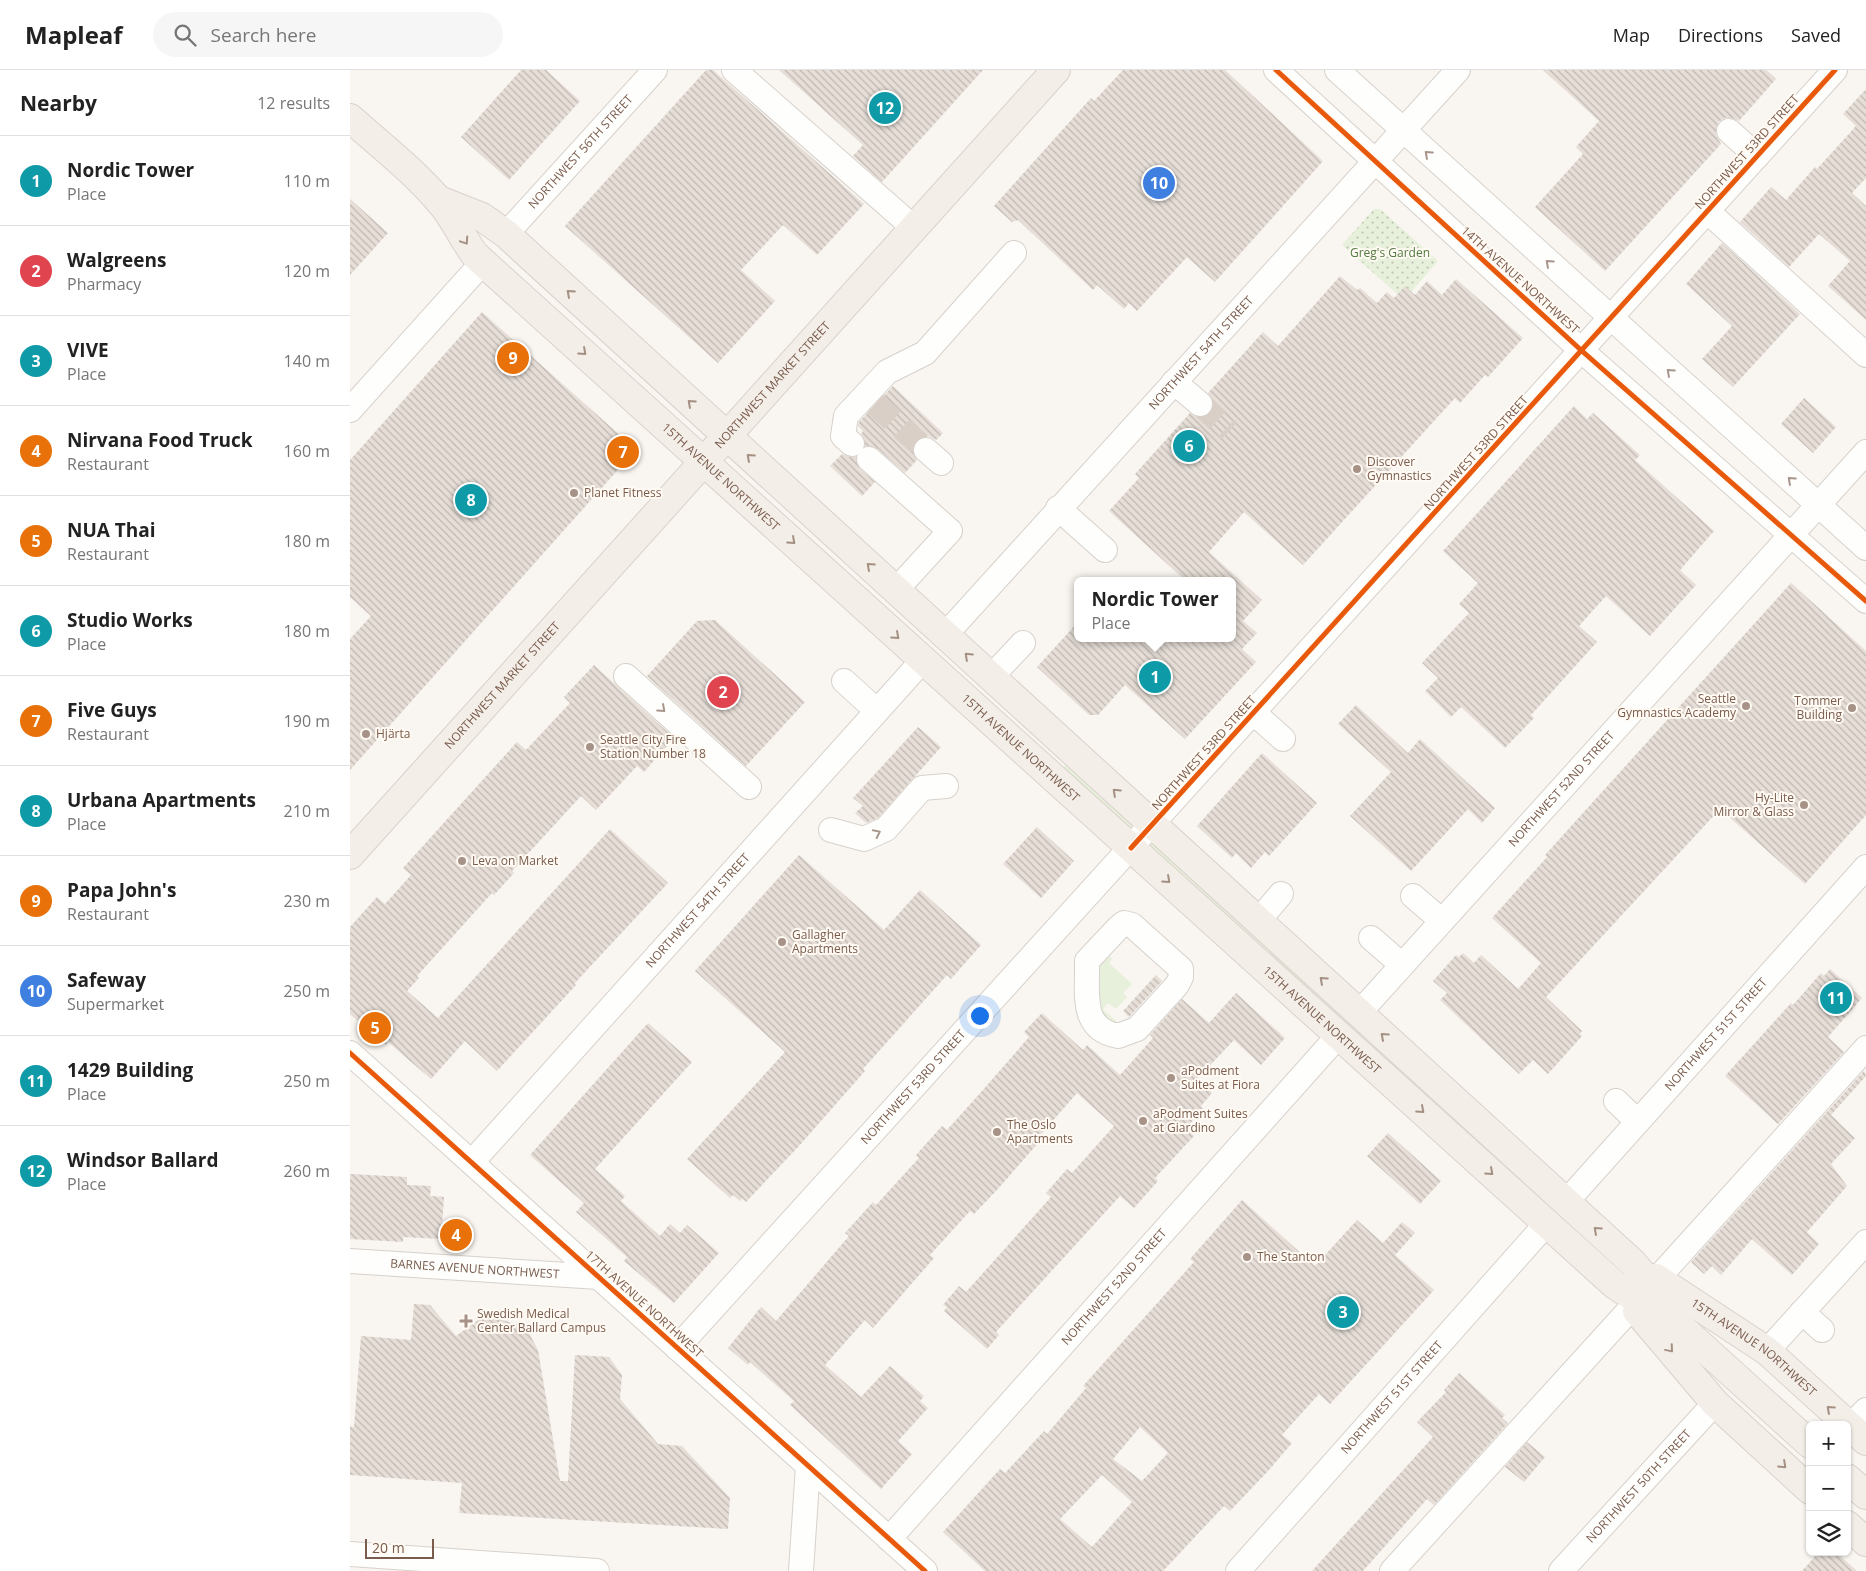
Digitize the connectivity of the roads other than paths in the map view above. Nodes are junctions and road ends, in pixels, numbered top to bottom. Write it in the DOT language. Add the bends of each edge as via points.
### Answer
graph roads {
  1 [pos="655,70"];
  2 [pos="734,70"];
  3 [pos="1056,70"];
  4 [pos="1276,70"];
  5 [pos="1337,70"];
  6 [pos="1458,70"];
  7 [pos="1834,70"];
  8 [pos="350,118"];
  9 [pos="1402,131"];
  10 [pos="1729,131"];
  11 [pos="1757,156"];
  12 [pos="1376,161"];
  13 [pos="439,200"];
  14 [pos="1707,211"];
  15 [pos="914,228"];
  16 [pos="506,234"];
  17 [pos="1014,253"];
  18 [pos="483,262"];
  19 [pos="1610,319"];
  20 [pos="1582,351"];
  21 [pos="1866,355"];
  22 [pos="1174,382"];
  23 [pos="1200,404"];
  24 [pos="350,410"];
  25 [pos="727,436"];
  26 [pos="852,444"];
  27 [pos="1866,452"];
  28 [pos="869,459"];
  29 [pos="704,461"];
  30 [pos="1818,505"];
  31 [pos="1058,508"];
  32 [pos="1792,534"];
  33 [pos="1866,548"];
  34 [pos="1105,550"];
  35 [pos="896,590"];
  36 [pos="1866,601"];
  37 [pos="945,634"];
  38 [pos="1023,643"];
  39 [pos="923,660"];
  40 [pos="626,676"];
  41 [pos="991,677"];
  42 [pos="844,681"];
  43 [pos="877,711"];
  44 [pos="1254,713"];
  45 [pos="1283,739"];
  46 [pos="749,786"];
  47 [pos="946,786"];
  48 [pos="1152,825"];
  49 [pos="831,830"];
  50 [pos="1131,848"];
  51 [pos="350,855"];
  52 [pos="1866,867"];
  53 [pos="1281,894"];
  54 [pos="1413,896"];
  55 [pos="1258,921"];
  56 [pos="1442,921"];
  57 [pos="1371,938"];
  58 [pos="1153,944"];
  59 [pos="1402,965"];
  60 [pos="1358,1012"];
  61 [pos="1339,1035"];
  62 [pos="1866,1048"];
  63 [pos="350,1053"];
  64 [pos="1616,1101"];
  65 [pos="1637,1121"];
  66 [pos="472,1162"];
  67 [pos="1566,1202"];
  68 [pos="1547,1223"];
  69 [pos="1866,1242"];
  70 [pos="350,1261"];
  71 [pos="1634,1263"];
  72 [pos="599,1277"];
  73 [pos="1658,1279"];
  74 [pos="1615,1285"];
  75 [pos="1633,1306"];
  76 [pos="1802,1312"];
  77 [pos="1684,1330"];
  78 [pos="1822,1330"];
  79 [pos="677,1348"];
  80 [pos="1767,1352"];
  81 [pos="1715,1403"];
  82 [pos="1861,1426"];
  83 [pos="1806,1440"];
  84 [pos="808,1466"];
  85 [pos="1851,1482"];
  86 [pos="1806,1486"];
  87 [pos="1866,1495"];
  88 [pos="1851,1529"];
  89 [pos="890,1539"];
  90 [pos="1866,1542"];
  91 [pos="350,1554"];
  92 [pos="457,1567"];
  93 [pos="597,1571"];
  94 [pos="801,1571"];
  95 [pos="925,1571"];
  96 [pos="1238,1571"];
  97 [pos="1392,1571"];
  98 [pos="1562,1571"];
  1 -- 16 [label="street, NORTHWEST 56TH STREET"];
  2 -- 15 [label="street"];
  3 -- 15 [label="main road, NORTHWEST MARKET STREET"];
  4 -- 12 [label="street, 14TH AVENUE NORTHWEST"];
  5 -- 9 [label="street"];
  6 -- 9 [label="street, NORTHWEST 54TH STREET"];
  7 -- 11 [label="street, NORTHWEST 53RD STREET"];
  8 -- 13 [label="main road, 15TH AVENUE NORTHWEST"];
  9 -- 12 [label="street, NORTHWEST 54TH STREET"];
  19 -- 9 [label="street, one-way"];
  10 -- 11 [label="street"];
  11 -- 14 [label="street, NORTHWEST 53RD STREET"];
  12 -- 20 [label="street, 14TH AVENUE NORTHWEST"];
  12 -- 22 [label="street, NORTHWEST 54TH STREET"];
  13 -- 16 [label="main road, 15TH AVENUE NORTHWEST" via="482,217"];
  13 -- 18 [label="main road, 15TH AVENUE NORTHWEST, one-way" via="466,243"];
  14 -- 19 [label="street, NORTHWEST 53RD STREET"];
  14 -- 21 [label="street"];
  15 -- 25 [label="main road, NORTHWEST MARKET STREET"];
  25 -- 16 [label="main road, 15TH AVENUE NORTHWEST, one-way"];
  17 -- 26 [label="street" via="925,353 887,372 870,400 846,416 844,436"];
  18 -- 24 [label="street"];
  18 -- 29 [label="main road, 15TH AVENUE NORTHWEST, one-way"];
  19 -- 20 [label="street, NORTHWEST 53RD STREET"];
  30 -- 19 [label="street, one-way"];
  20 -- 32 [label="street, 14TH AVENUE NORTHWEST"];
  20 -- 44 [label="street, NORTHWEST 53RD STREET"];
  22 -- 23 [label="street"];
  22 -- 31 [label="street, NORTHWEST 54TH STREET"];
  25 -- 29 [label="main road, NORTHWEST MARKET STREET"];
  35 -- 25 [label="main road, 15TH AVENUE NORTHWEST, one-way"];
  27 -- 30 [label="street, NORTHWEST 52ND STREET"];
  28 -- 35 [label="street" via="950,531"];
  29 -- 39 [label="main road, 15TH AVENUE NORTHWEST, one-way"];
  29 -- 51 [label="main road, NORTHWEST MARKET STREET"];
  30 -- 32 [label="street, NORTHWEST 52ND STREET"];
  30 -- 33 [label="street"];
  31 -- 34 [label="street"];
  31 -- 37 [label="street, NORTHWEST 54TH STREET"];
  32 -- 36 [label="street, 14TH AVENUE NORTHWEST"];
  32 -- 56 [label="street, NORTHWEST 52ND STREET"];
  35 -- 37 [label="main road, 15TH AVENUE NORTHWEST"];
  41 -- 37 [label="main road, 15TH AVENUE NORTHWEST, one-way"];
  38 -- 41 [label="street"];
  39 -- 43 [label="street, NORTHWEST 54TH STREET"];
  39 -- 50 [label="main road, 15TH AVENUE NORTHWEST"];
  40 -- 46 [label="street, one-way"];
  48 -- 41 [label="main road, 15TH AVENUE NORTHWEST, one-way"];
  42 -- 43 [label="street"];
  43 -- 66 [label="street, NORTHWEST 54TH STREET"];
  44 -- 45 [label="street"];
  44 -- 48 [label="street, NORTHWEST 53RD STREET"];
  49 -- 47 [label="street, one-way" via="864,839 886,829 922,788"];
  48 -- 50 [label="street, NORTHWEST 53RD STREET"];
  48 -- 55 [label="main road, 15TH AVENUE NORTHWEST"];
  50 -- 61 [label="main road, 15TH AVENUE NORTHWEST, one-way"];
  50 -- 79 [label="street, NORTHWEST 53RD STREET"];
  52 -- 65 [label="street, NORTHWEST 51ST STREET"];
  53 -- 55 [label="street"];
  54 -- 56 [label="street"];
  60 -- 55 [label="main road, 15TH AVENUE NORTHWEST, one-way"];
  56 -- 59 [label="street, NORTHWEST 52ND STREET"];
  57 -- 59 [label="street"];
  58 -- 58 [label="street" via="1132,925 1124,924 1087,961 1089,1012 1099,1030 1118,1036 1137,1029 1177,985 1181,969"];
  59 -- 60 [label="street, NORTHWEST 52ND STREET"];
  67 -- 60 [label="main road, 15TH AVENUE NORTHWEST, one-way"];
  61 -- 68 [label="main road, 15TH AVENUE NORTHWEST, one-way"];
  61 -- 89 [label="street, NORTHWEST 52ND STREET"];
  62 -- 73 [label="street"];
  63 -- 66 [label="street, 17TH AVENUE NORTHWEST"];
  64 -- 65 [label="street"];
  65 -- 67 [label="street, NORTHWEST 51ST STREET"];
  66 -- 72 [label="street, 17TH AVENUE NORTHWEST"];
  71 -- 67 [label="main road, 15TH AVENUE NORTHWEST, one-way"];
  68 -- 74 [label="main road, 15TH AVENUE NORTHWEST"];
  68 -- 96 [label="street, NORTHWEST 51ST STREET"];
  69 -- 76 [label="street"];
  70 -- 72 [label="street, BARNES AVENUE NORTHWEST"];
  71 -- 73 [label="main road, 15TH AVENUE NORTHWEST"];
  71 -- 77 [label="main road, 15TH AVENUE NORTHWEST"];
  72 -- 79 [label="street, 17TH AVENUE NORTHWEST"];
  73 -- 80 [label="main road, 15TH AVENUE NORTHWEST"];
  74 -- 75 [label="main road, 15TH AVENUE NORTHWEST"];
  74 -- 77 [label="main road, 15TH AVENUE NORTHWEST"];
  75 -- 81 [label="main road, 15TH AVENUE NORTHWEST, one-way"];
  75 -- 97 [label="street"];
  76 -- 78 [label="street"];
  76 -- 80 [label="street"];
  77 -- 83 [label="main road, 15TH AVENUE NORTHWEST"];
  79 -- 84 [label="street, 17TH AVENUE NORTHWEST"];
  82 -- 80 [label="main road, 15TH AVENUE NORTHWEST, one-way"];
  81 -- 86 [label="main road, 15TH AVENUE NORTHWEST, one-way"];
  81 -- 98 [label="street, NORTHWEST 50TH STREET"];
  84 -- 89 [label="street, 17TH AVENUE NORTHWEST"];
  84 -- 94 [label="street"];
  85 -- 87 [label="main road"];
  88 -- 90 [label="main road"];
  89 -- 95 [label="street, 17TH AVENUE NORTHWEST"];
  91 -- 92 [label="street"];
  92 -- 93 [label="street"];
}
